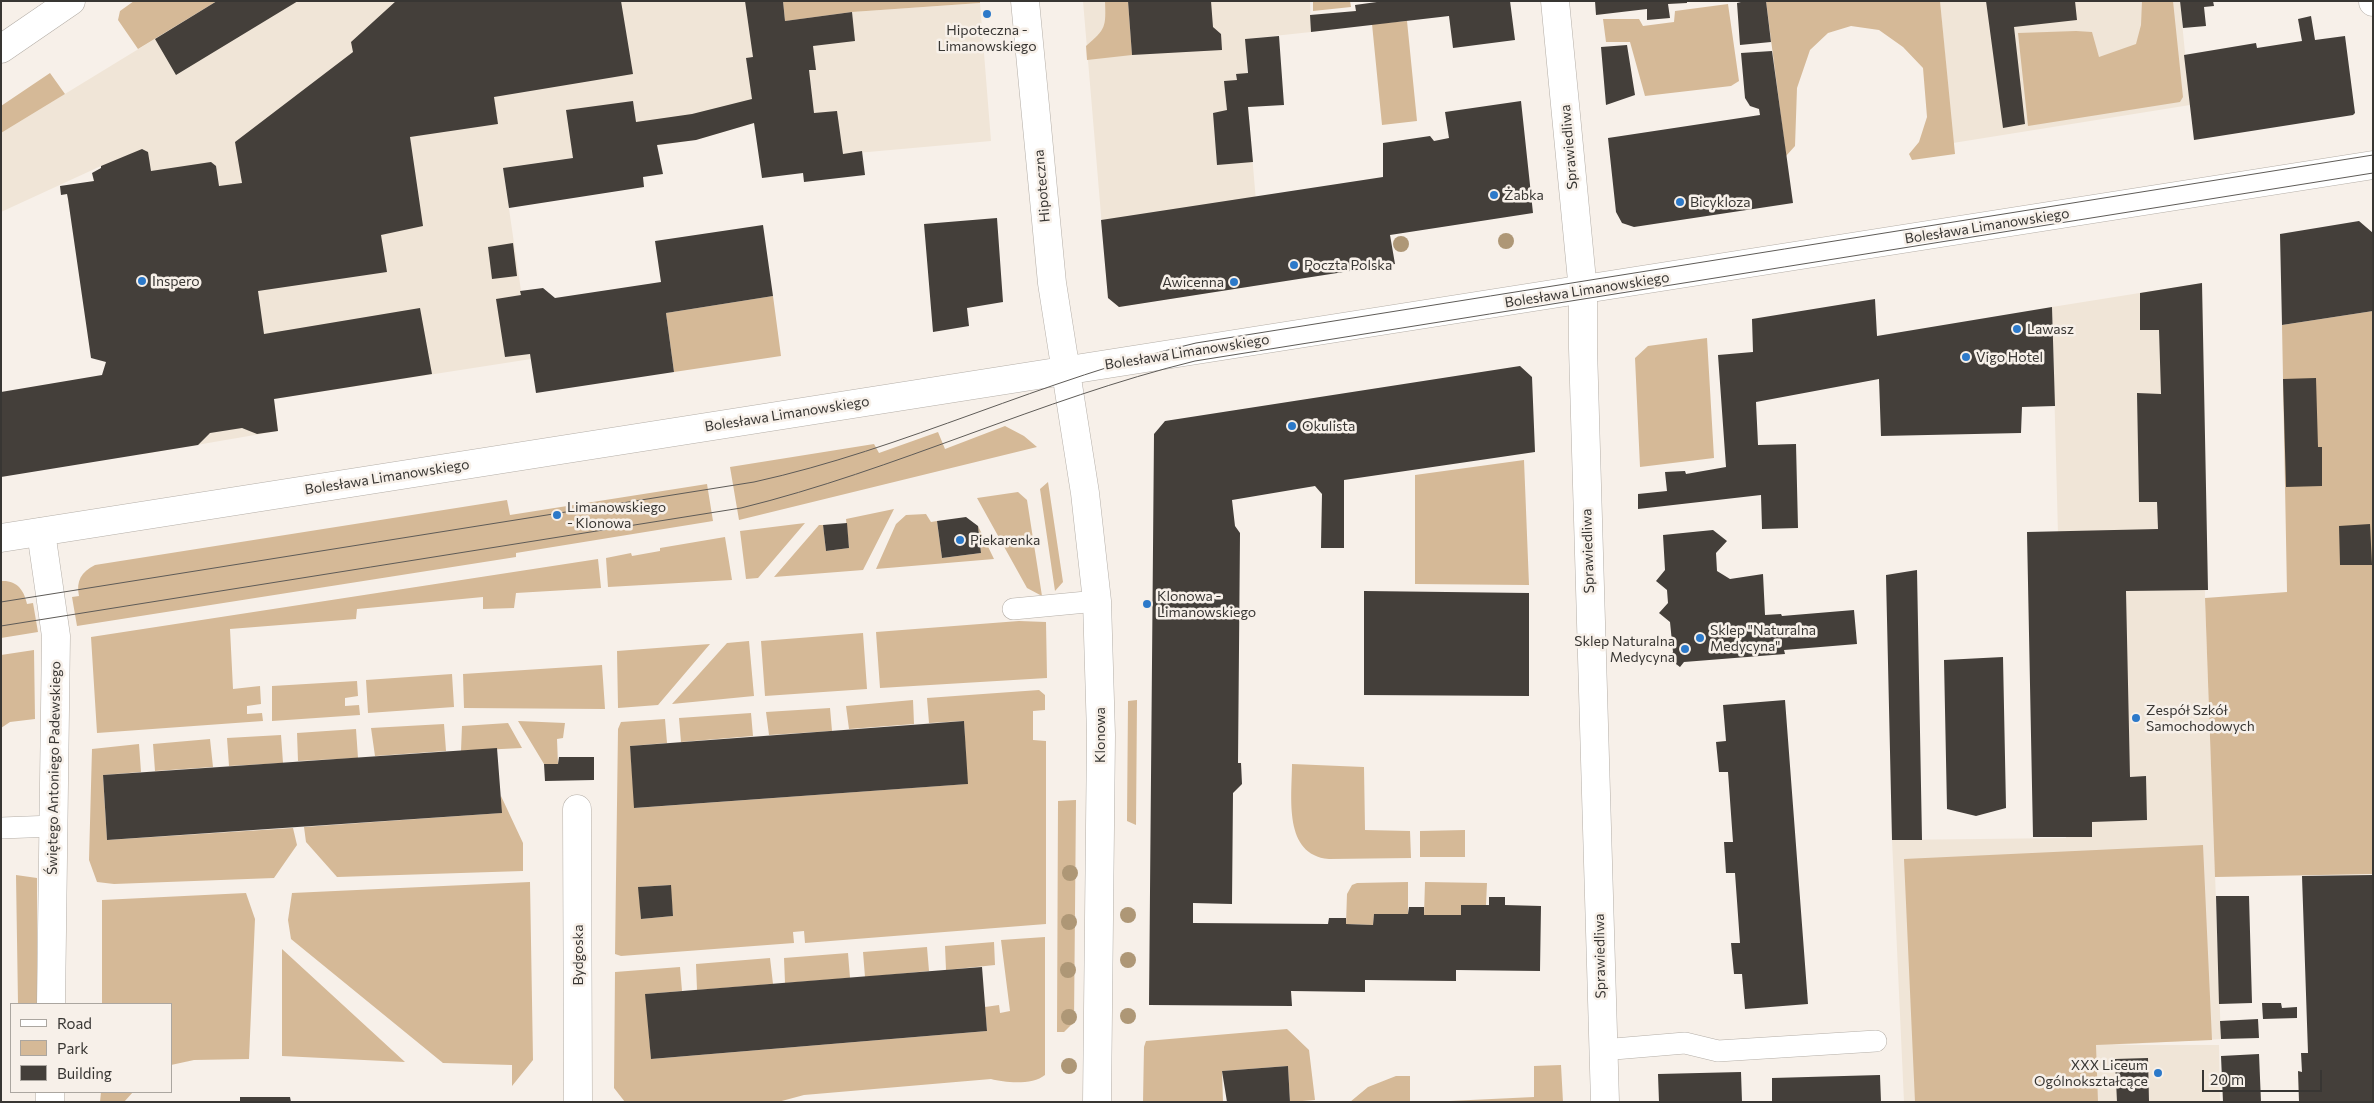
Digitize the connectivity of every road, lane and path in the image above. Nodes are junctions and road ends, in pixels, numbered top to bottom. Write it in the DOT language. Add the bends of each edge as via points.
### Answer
graph roads {
  1 [pos="71,1"];
  2 [pos="1025,1"];
  3 [pos="1555,1"];
  4 [pos="1,49"];
  5 [pos="2373,165"];
  6 [pos="1583,291"];
  7 [pos="1065,371"];
  8 [pos="41,532"];
  9 [pos="1,538"];
  10 [pos="1097,601"];
  11 [pos="1013,609"];
  12 [pos="577,809"];
  13 [pos="54,826"];
  14 [pos="1,828"];
  15 [pos="51,1003"];
  16 [pos="1876,1041"];
  17 [pos="1602,1050"];
  18 [pos="578,1102"];
  19 [pos="1097,1102"];
  20 [pos="1605,1102"];
  1 -- 4 [label="street"];
  2 -- 7 [label="street, Hipoteczna" via="1048,248"];
  3 -- 6 [label="street, Sprawiedliwa"];
  5 -- 6 [label="street, Bolesława Limanowskiego"];
  6 -- 7 [label="street, Bolesława Limanowskiego"];
  6 -- 17 [label="street, Sprawiedliwa"];
  7 -- 8 [label="street, Bolesława Limanowskiego"];
  7 -- 10 [label="street, Klonowa" via="1085,493"];
  8 -- 9 [label="street, Bolesława Limanowskiego"];
  8 -- 13 [label="street, Świętego Antoniego Padewskiego" via="56,636"];
  10 -- 11 [label="lane"];
  10 -- 19 [label="street, Klonowa" via="1101,735"];
  12 -- 18 [label="street, Bydgoska"];
  13 -- 14 [label="lane"];
  13 -- 15 [label="street, Świętego Antoniego Padewskiego"];
  16 -- 17 [label="lane" via="1718,1051 1685,1044"];
  17 -- 20 [label="street, Sprawiedliwa"];
}
